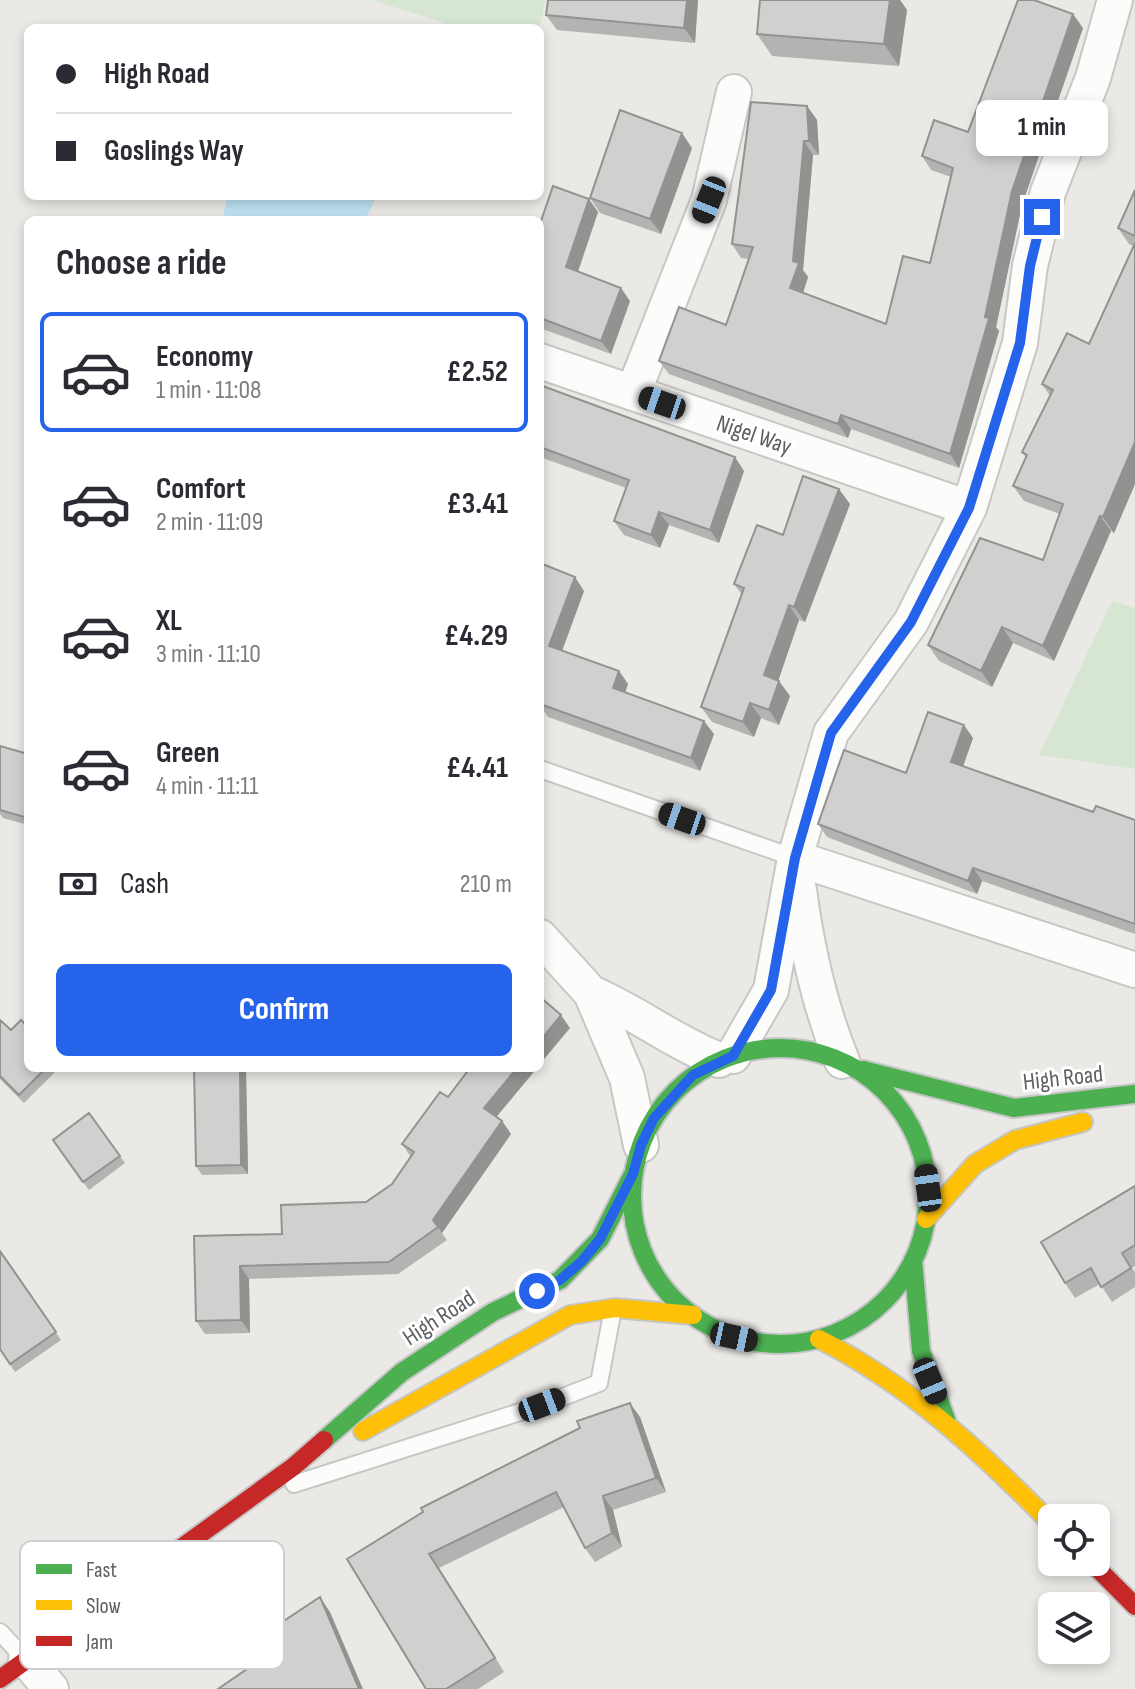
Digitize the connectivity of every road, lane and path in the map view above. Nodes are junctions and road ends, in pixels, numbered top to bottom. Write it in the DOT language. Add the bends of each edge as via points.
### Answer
graph roads {
  1 [pos="1115,0"];
  2 [pos="734,92"];
  3 [pos="544,362"];
  4 [pos="633,393"];
  5 [pos="969,508"];
  6 [pos="544,770"];
  7 [pos="795,858"];
  8 [pos="544,941"];
  9 [pos="1135,970"];
  10 [pos="591,993"];
  11 [pos="726,1058"];
  12 [pos="849,1065"];
  13 [pos="1135,1095"];
  14 [pos="637,1159"];
  15 [pos="926,1219"];
  16 [pos="913,1260"];
  17 [pos="614,1308"];
  18 [pos="693,1315"];
  19 [pos="819,1339"];
  20 [pos="946,1419"];
  21 [pos="293,1467"];
  22 [pos="246,1499"];
  23 [pos="1038,1510"];
  24 [pos="188,1541"];
  25 [pos="1105,1576"];
  26 [pos="1135,1606"];
  27 [pos="0,1632"];
  28 [pos="13,1669"];
  29 [pos="51,1689"];
  1 -- 5 [label="street" via="1093,78 1048,192 1030,266 1020,343"];
  2 -- 4 [label="street" via="709,200"];
  3 -- 4 [label="street, Nigel Way"];
  4 -- 5 [label="street, Nigel Way"];
  5 -- 7 [label="street" via="911,622 831,733"];
  6 -- 7 [label="lane"];
  7 -- 9 [label="street"];
  7 -- 11 [label="street" via="771,990"];
  7 -- 12 [label="street" via="808,957 824,1014"];
  8 -- 10 [label="street"];
  10 -- 11 [label="street" via="680,1044"];
  10 -- 14 [label="street" via="627,1078"];
  11 -- 12 [label="street, High Road" via="777,1047 805,1049"];
  11 -- 14 [label="street, High Road" via="693,1075 672,1095 654,1118"];
  12 -- 13 [label="street, High Road" via="1014,1108"];
  12 -- 15 [label="street" via="881,1086 914,1133 928,1188"];
  13 -- 15 [label="street, High Road" via="1078,1124 1015,1140 975,1164"];
  14 -- 18 [label="street" via="632,1204 647,1260 662,1286"];
  14 -- 21 [label="street, High Road" via="607,1227 582,1261 560,1280 452,1336 402,1372"];
  15 -- 16 [label="street"];
  16 -- 19 [label="street" via="891,1294 870,1313"];
  16 -- 20 [label="street" via="921,1351"];
  17 -- 18 [label="street, High Road"];
  17 -- 21 [label="street, High Road" via="590,1308 554,1321"];
  17 -- 22 [label="lane" via="599,1383"];
  18 -- 19 [label="street" via="734,1337 763,1343"];
  19 -- 20 [label="street"];
  20 -- 23 [label="street"];
  21 -- 22 [label="street, High Road"];
  22 -- 24 [label="street, High Road"];
  25 -- 26 [label="street"];
  27 -- 28 [label="lane"];
  28 -- 29 [label="street"];
}
